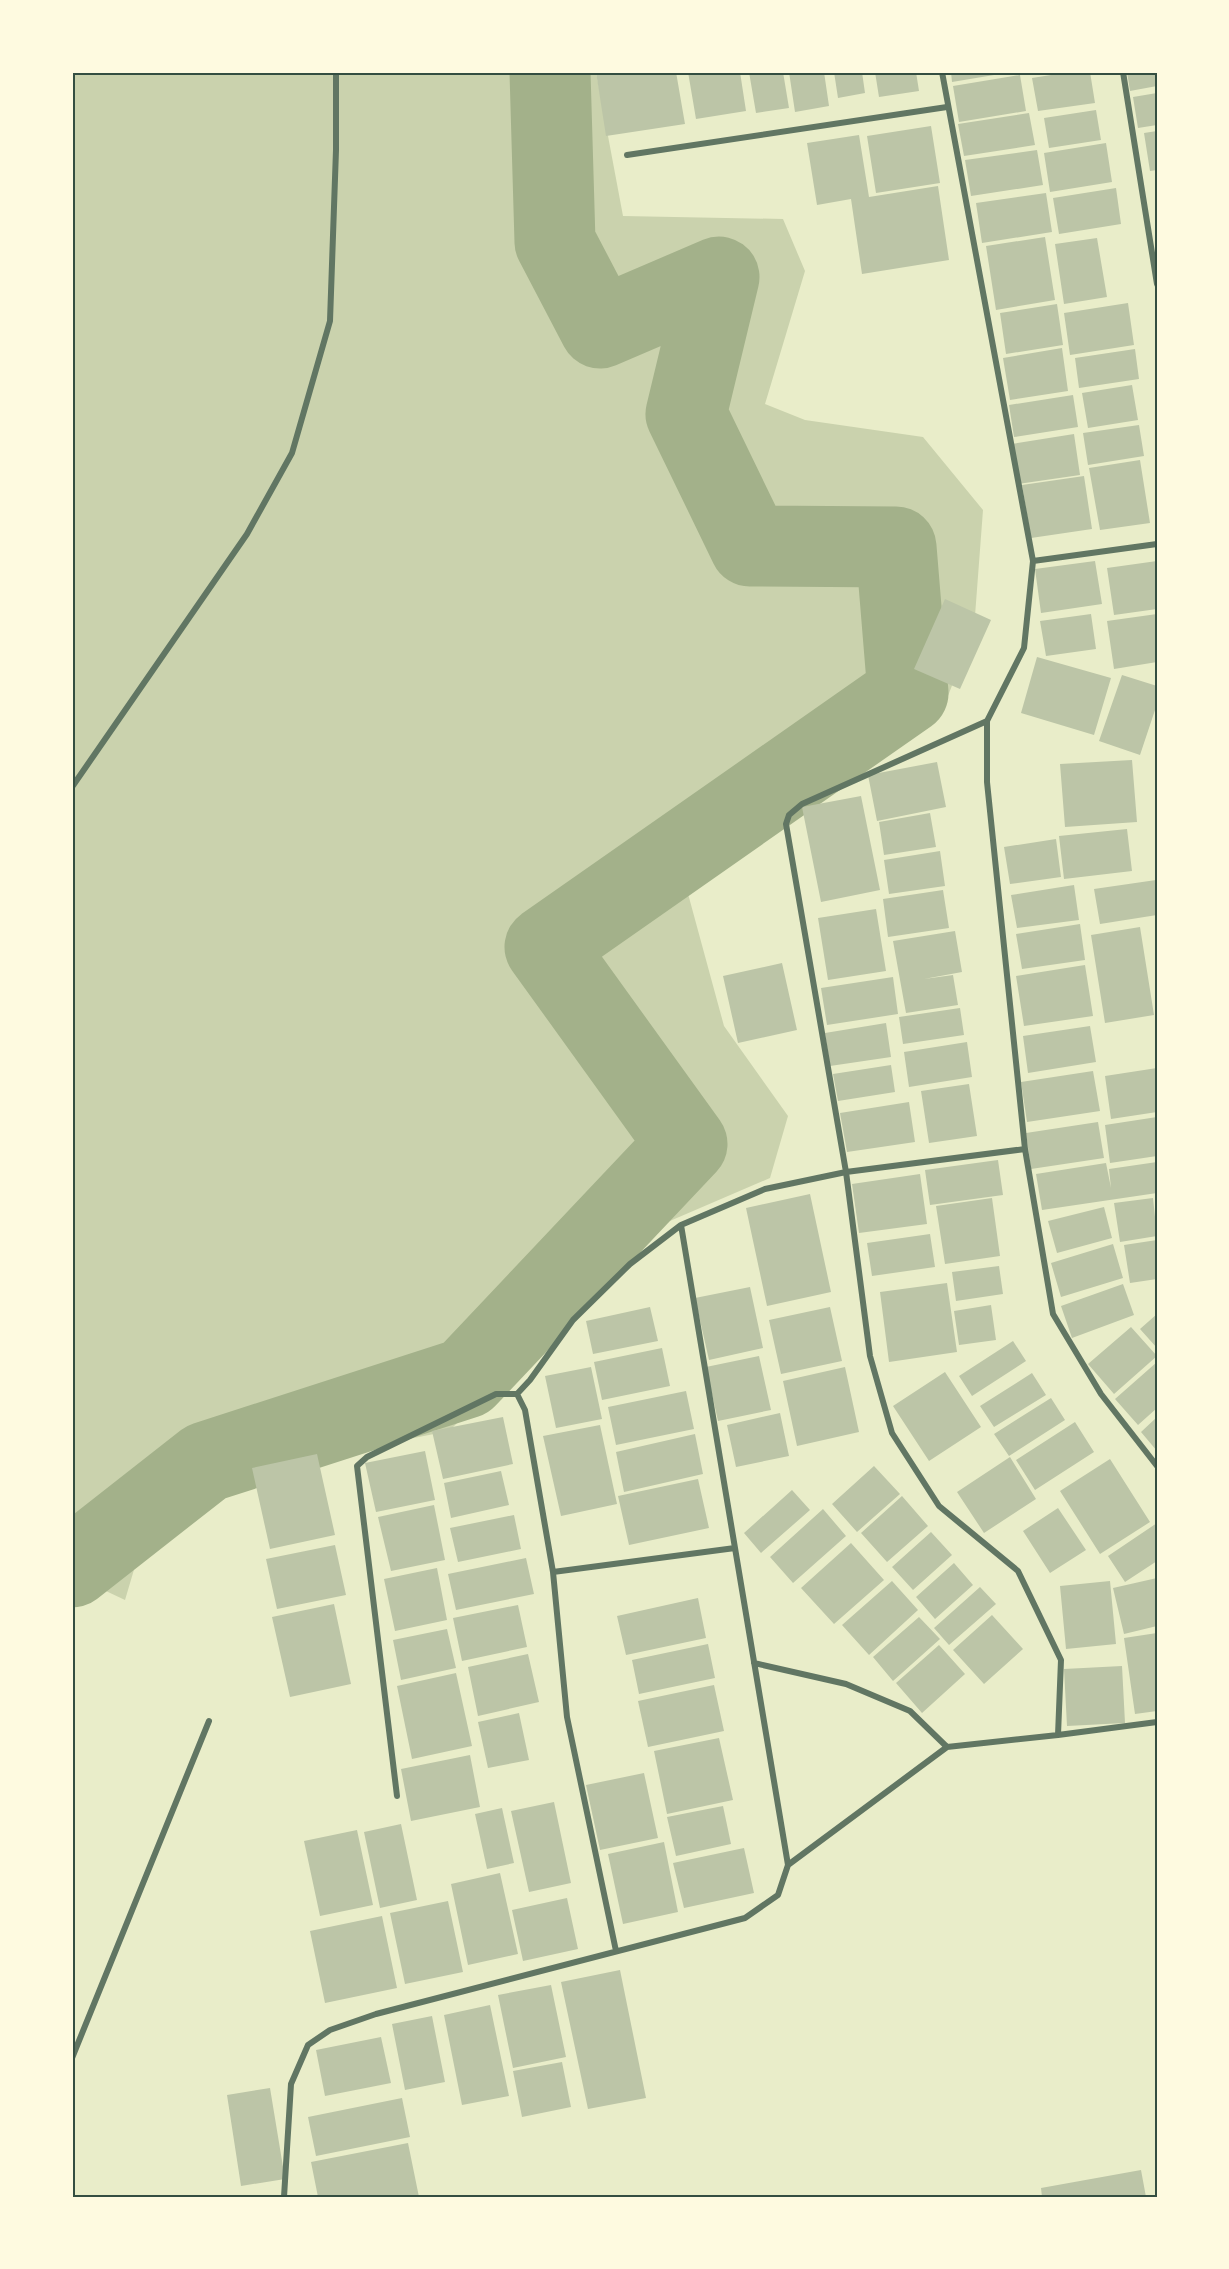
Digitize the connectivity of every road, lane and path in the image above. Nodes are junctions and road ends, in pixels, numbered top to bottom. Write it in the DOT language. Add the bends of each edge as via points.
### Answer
graph roads {
  1 [pos="336,72"];
  2 [pos="942,72"];
  3 [pos="1123,72"];
  4 [pos="947,107"];
  5 [pos="627,155"];
  6 [pos="1157,284"];
  7 [pos="1157,543"];
  8 [pos="1033,561"];
  9 [pos="987,721"];
  10 [pos="72,787"];
  11 [pos="1025,1149"];
  12 [pos="846,1172"];
  13 [pos="681,1225"];
  14 [pos="517,1394"];
  15 [pos="1157,1466"];
  16 [pos="735,1548"];
  17 [pos="553,1572"];
  18 [pos="754,1663"];
  19 [pos="209,1721"];
  20 [pos="1157,1722"];
  21 [pos="1058,1735"];
  22 [pos="947,1747"];
  23 [pos="397,1796"];
  24 [pos="788,1865"];
  25 [pos="616,1952"];
  26 [pos="72,2058"];
  27 [pos="284,2197"];
  1 -- 10 [label="street" via="330,321 292,453 248,534"];
  2 -- 4 [label="street"];
  3 -- 6 [label="street"];
  4 -- 5 [label="street"];
  4 -- 8 [label="street"];
  7 -- 8 [label="street"];
  8 -- 9 [label="street" via="1024,648"];
  9 -- 11 [label="street" via="987,782"];
  9 -- 12 [label="street" via="802,804 789,815 786,824"];
  11 -- 12 [label="street"];
  11 -- 15 [label="street" via="1053,1314 1101,1394"];
  12 -- 13 [label="street" via="765,1188"];
  12 -- 21 [label="street" via="870,1356 892,1433 939,1506 1018,1571 1061,1660"];
  13 -- 14 [label="street" via="630,1264 573,1320"];
  13 -- 16 [label="street"];
  14 -- 17 [label="street" via="525,1410"];
  14 -- 23 [label="street" via="496,1394 367,1457 357,1466"];
  16 -- 17 [label="street"];
  16 -- 18 [label="street"];
  17 -- 25 [label="street" via="567,1718"];
  18 -- 22 [label="street" via="846,1684 910,1711"];
  18 -- 24 [label="street"];
  19 -- 26 [label="street"];
  20 -- 21 [label="street"];
  21 -- 22 [label="street"];
  22 -- 24 [label="street"];
  24 -- 25 [label="street" via="778,1895 745,1918"];
  25 -- 27 [label="street" via="376,2014 330,2030 308,2045 291,2084"];
}
